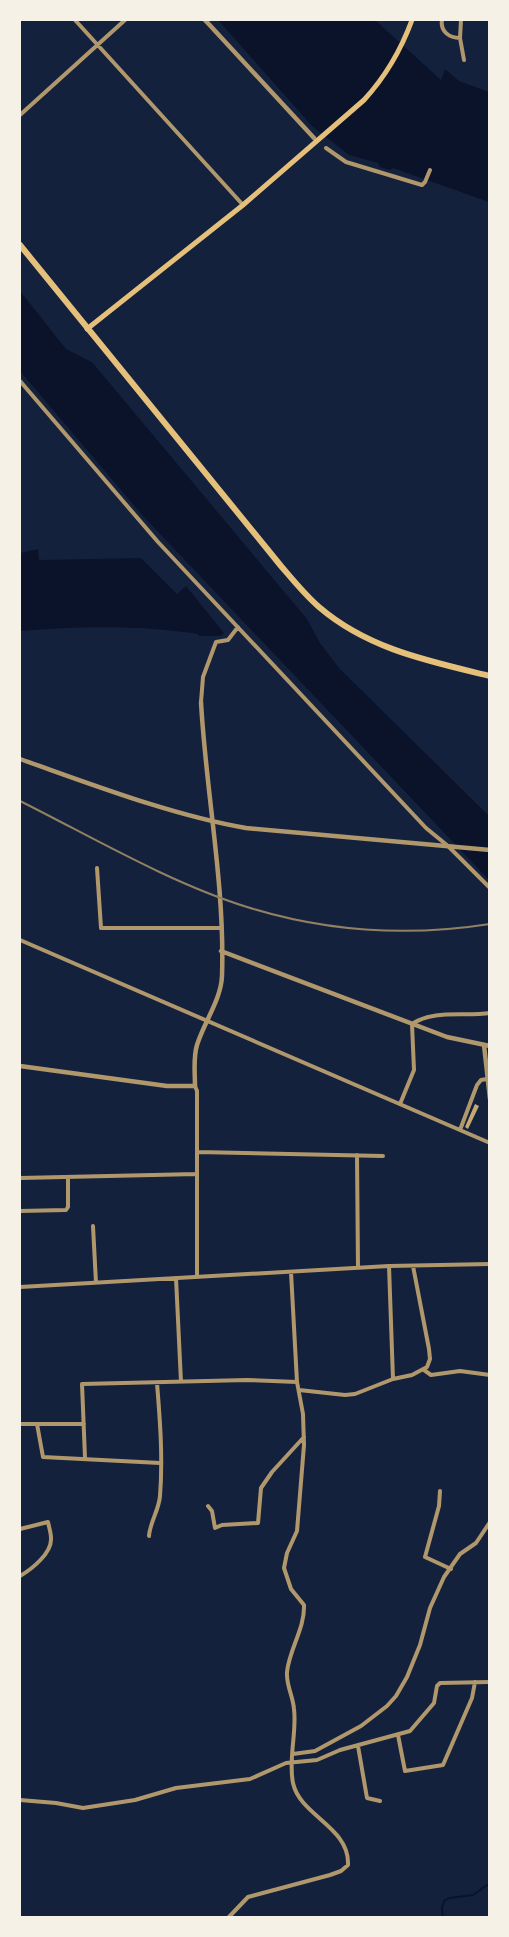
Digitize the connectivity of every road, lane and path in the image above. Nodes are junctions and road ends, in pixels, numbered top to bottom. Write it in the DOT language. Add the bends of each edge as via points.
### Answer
graph roads {
  1 [pos="75,20"];
  2 [pos="125,20"];
  3 [pos="206,20"];
  4 [pos="412,20"];
  5 [pos="442,20"];
  6 [pos="461,20"];
  7 [pos="460,38"];
  8 [pos="98,44"];
  9 [pos="464,60"];
  10 [pos="20,115"];
  11 [pos="317,139"];
  12 [pos="326,148"];
  13 [pos="430,170"];
  14 [pos="243,205"];
  15 [pos="20,245"];
  16 [pos="87,329"];
  17 [pos="20,381"];
  18 [pos="238,627"];
  19 [pos="489,676"];
  20 [pos="201,702"];
  21 [pos="20,759"];
  22 [pos="213,822"];
  23 [pos="448,846"];
  24 [pos="489,850"];
  25 [pos="97,868"];
  26 [pos="489,888"];
  27 [pos="221,928"];
  28 [pos="20,940"];
  29 [pos="221,951"];
  30 [pos="489,1013"];
  31 [pos="207,1021"];
  32 [pos="412,1024"];
  33 [pos="487,1045"];
  34 [pos="20,1066"];
  35 [pos="487,1079"];
  36 [pos="195,1086"];
  37 [pos="489,1099"];
  38 [pos="400,1104"];
  39 [pos="460,1130"];
  40 [pos="489,1143"];
  41 [pos="198,1152"];
  42 [pos="357,1155"];
  43 [pos="383,1156"];
  44 [pos="197,1174"];
  45 [pos="68,1177"];
  46 [pos="20,1178"];
  47 [pos="20,1211"];
  48 [pos="93,1226"];
  49 [pos="489,1264"];
  50 [pos="389,1266"];
  51 [pos="412,1266"];
  52 [pos="358,1268"];
  53 [pos="291,1272"];
  54 [pos="197,1277"];
  55 [pos="176,1278"];
  56 [pos="96,1282"];
  57 [pos="20,1287"];
  58 [pos="424,1370"];
  59 [pos="489,1375"];
  60 [pos="393,1379"];
  61 [pos="180,1382"];
  62 [pos="297,1382"];
  63 [pos="157,1383"];
  64 [pos="299,1390"];
  65 [pos="20,1424"];
  66 [pos="37,1424"];
  67 [pos="84,1424"];
  68 [pos="304,1437"];
  69 [pos="85,1458"];
  70 [pos="160,1463"];
  71 [pos="440,1491"];
  72 [pos="208,1506"];
  73 [pos="489,1522"];
  74 [pos="20,1529"];
  75 [pos="149,1536"];
  76 [pos="451,1569"];
  77 [pos="20,1576"];
  78 [pos="475,1682"];
  79 [pos="489,1682"];
  80 [pos="398,1735"];
  81 [pos="358,1746"];
  82 [pos="293,1754"];
  83 [pos="292,1761"];
  84 [pos="20,1800"];
  85 [pos="381,1801"];
  86 [pos="228,1917"];
  1 -- 8 [label="street"];
  2 -- 8 [label="street"];
  3 -- 11 [label="street"];
  4 -- 11 [label="main road" via="382,81"];
  5 -- 7 [label="street" via="447,35"];
  6 -- 7 [label="street"];
  7 -- 9 [label="street"];
  8 -- 10 [label="street"];
  8 -- 14 [label="street"];
  11 -- 14 [label="main road"];
  12 -- 13 [label="street" via="346,162 422,185"];
  14 -- 16 [label="main road"];
  15 -- 16 [label="highway"];
  16 -- 19 [label="highway" via="317,606 355,633 385,648"];
  17 -- 18 [label="street" via="158,542"];
  18 -- 20 [label="street" via="228,640 216,642 203,677"];
  18 -- 23 [label="street" via="426,828"];
  20 -- 22 [label="street"];
  21 -- 22 [label="street"];
  22 -- 23 [label="street"];
  22 -- 27 [label="street"];
  23 -- 24 [label="street"];
  23 -- 26 [label="street"];
  25 -- 27 [label="street" via="101,928"];
  27 -- 29 [label="street"];
  28 -- 31 [label="street"];
  29 -- 31 [label="street" via="221,988"];
  29 -- 32 [label="street"];
  30 -- 32 [label="street" via="443,1015"];
  31 -- 36 [label="street" via="195,1055"];
  31 -- 38 [label="street"];
  32 -- 33 [label="street" via="447,1037"];
  32 -- 38 [label="street" via="414,1070"];
  33 -- 35 [label="street"];
  34 -- 36 [label="street" via="167,1086"];
  35 -- 37 [label="street"];
  35 -- 39 [label="street" via="477,1085"];
  36 -- 41 [label="street"];
  38 -- 39 [label="street"];
  39 -- 40 [label="street"];
  41 -- 42 [label="street"];
  41 -- 44 [label="street"];
  42 -- 43 [label="street"];
  42 -- 52 [label="street"];
  44 -- 45 [label="street"];
  44 -- 54 [label="street"];
  45 -- 46 [label="street"];
  45 -- 47 [label="street" via="66,1210"];
  48 -- 56 [label="street"];
  49 -- 51 [label="street"];
  50 -- 51 [label="street"];
  50 -- 52 [label="street"];
  50 -- 60 [label="street"];
  51 -- 58 [label="street" via="429,1349 430,1362"];
  52 -- 53 [label="street"];
  53 -- 54 [label="street"];
  53 -- 62 [label="street"];
  54 -- 55 [label="street"];
  55 -- 56 [label="street"];
  55 -- 61 [label="street"];
  56 -- 57 [label="street"];
  58 -- 59 [label="street" via="431,1375 460,1371"];
  58 -- 60 [label="street"];
  60 -- 64 [label="street" via="345,1395"];
  61 -- 62 [label="street"];
  61 -- 63 [label="street"];
  62 -- 64 [label="street"];
  63 -- 67 [label="street" via="82,1384"];
  63 -- 70 [label="street"];
  64 -- 68 [label="street"];
  65 -- 66 [label="street"];
  66 -- 67 [label="street"];
  66 -- 69 [label="street" via="42,1457"];
  67 -- 69 [label="street"];
  68 -- 72 [label="street" via="261,1488 258,1523 215,1528"];
  68 -- 82 [label="street" via="297,1531 284,1568 291,1589 304,1605 287,1673 294,1709"];
  69 -- 70 [label="street"];
  70 -- 75 [label="street" via="159,1501"];
  71 -- 76 [label="street" via="425,1557"];
  73 -- 76 [label="street" via="476,1543 460,1554"];
  74 -- 77 [label="street" via="48,1522 51,1537 41,1558"];
  76 -- 82 [label="street" via="430,1608 420,1645 396,1696 361,1726 315,1751"];
  78 -- 79 [label="street"];
  78 -- 80 [label="street" via="440,1683 434,1703 414,1728"];
  78 -- 80 [label="street" via="443,1765 405,1771"];
  80 -- 81 [label="street"];
  81 -- 83 [label="street" via="317,1760"];
  81 -- 85 [label="street" via="367,1798"];
  82 -- 83 [label="street"];
  83 -- 84 [label="street" via="250,1779 176,1788 103,1806 75,1808"];
  83 -- 86 [label="street" via="296,1793 342,1842 348,1864 330,1875 248,1897"];
}
